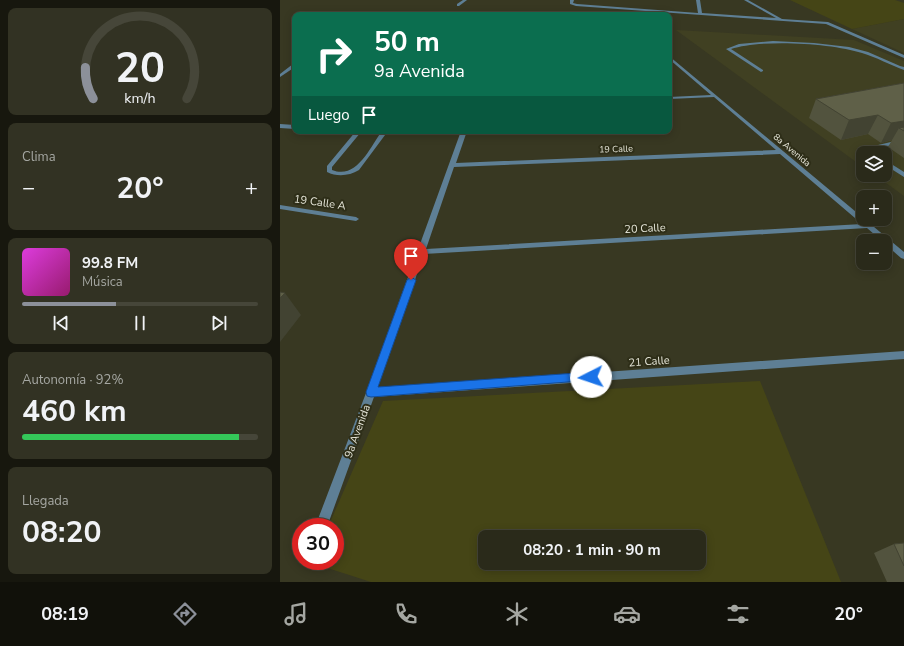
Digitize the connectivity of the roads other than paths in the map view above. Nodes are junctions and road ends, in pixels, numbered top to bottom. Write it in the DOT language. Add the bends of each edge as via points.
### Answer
graph roads {
  1 [pos="465,0"];
  2 [pos="572,0"];
  3 [pos="698,0"];
  4 [pos="746,0"];
  5 [pos="458,5"];
  6 [pos="700,14"];
  7 [pos="780,20"];
  8 [pos="904,58"];
  9 [pos="672,60"];
  10 [pos="292,67"];
  11 [pos="904,68"];
  12 [pos="761,71"];
  13 [pos="280,76"];
  14 [pos="715,96"];
  15 [pos="672,98"];
  16 [pos="280,126"];
  17 [pos="292,127"];
  18 [pos="356,134"];
  19 [pos="383,134"];
  20 [pos="463,134"];
  21 [pos="904,141"];
  22 [pos="880,146"];
  23 [pos="780,152"];
  24 [pos="452,165"];
  25 [pos="892,167"];
  26 [pos="904,175"];
  27 [pos="280,207"];
  28 [pos="856,215"];
  29 [pos="356,219"];
  30 [pos="869,226"];
  31 [pos="422,252"];
  32 [pos="904,256"];
  33 [pos="904,355"];
  34 [pos="371,392"];
  35 [pos="324,518"];
  1 -- 5 [label="street"];
  2 -- 6 [label="street" via="571,3 576,4"];
  3 -- 6 [label="street"];
  4 -- 7 [label="street"];
  6 -- 7 [label="street"];
  7 -- 8 [label="street" via="827,23"];
  9 -- 14 [label="street, 8a Avenida"];
  10 -- 13 [label="street"];
  11 -- 12 [label="street" via="861,51 811,44 776,42 740,45 728,49"];
  14 -- 15 [label="street"];
  14 -- 23 [label="street, 8a Avenida"];
  16 -- 17 [label="street"];
  18 -- 19 [label="street" via="329,167 329,171 348,173 356,169"];
  20 -- 24 [label="street, 9a Avenida"];
  21 -- 22 [label="street"];
  23 -- 24 [label="street, 19 Calle"];
  23 -- 28 [label="street, 8a Avenida"];
  24 -- 31 [label="street, 9a Avenida"];
  25 -- 26 [label="street"];
  27 -- 29 [label="street, 19 Calle A"];
  30 -- 31 [label="street, 20 Calle"];
  30 -- 32 [label="street, 8a Avenida"];
  31 -- 34 [label="street, 9a Avenida"];
  33 -- 34 [label="street, 21 Calle"];
  34 -- 35 [label="street, 9a Avenida"];
}
